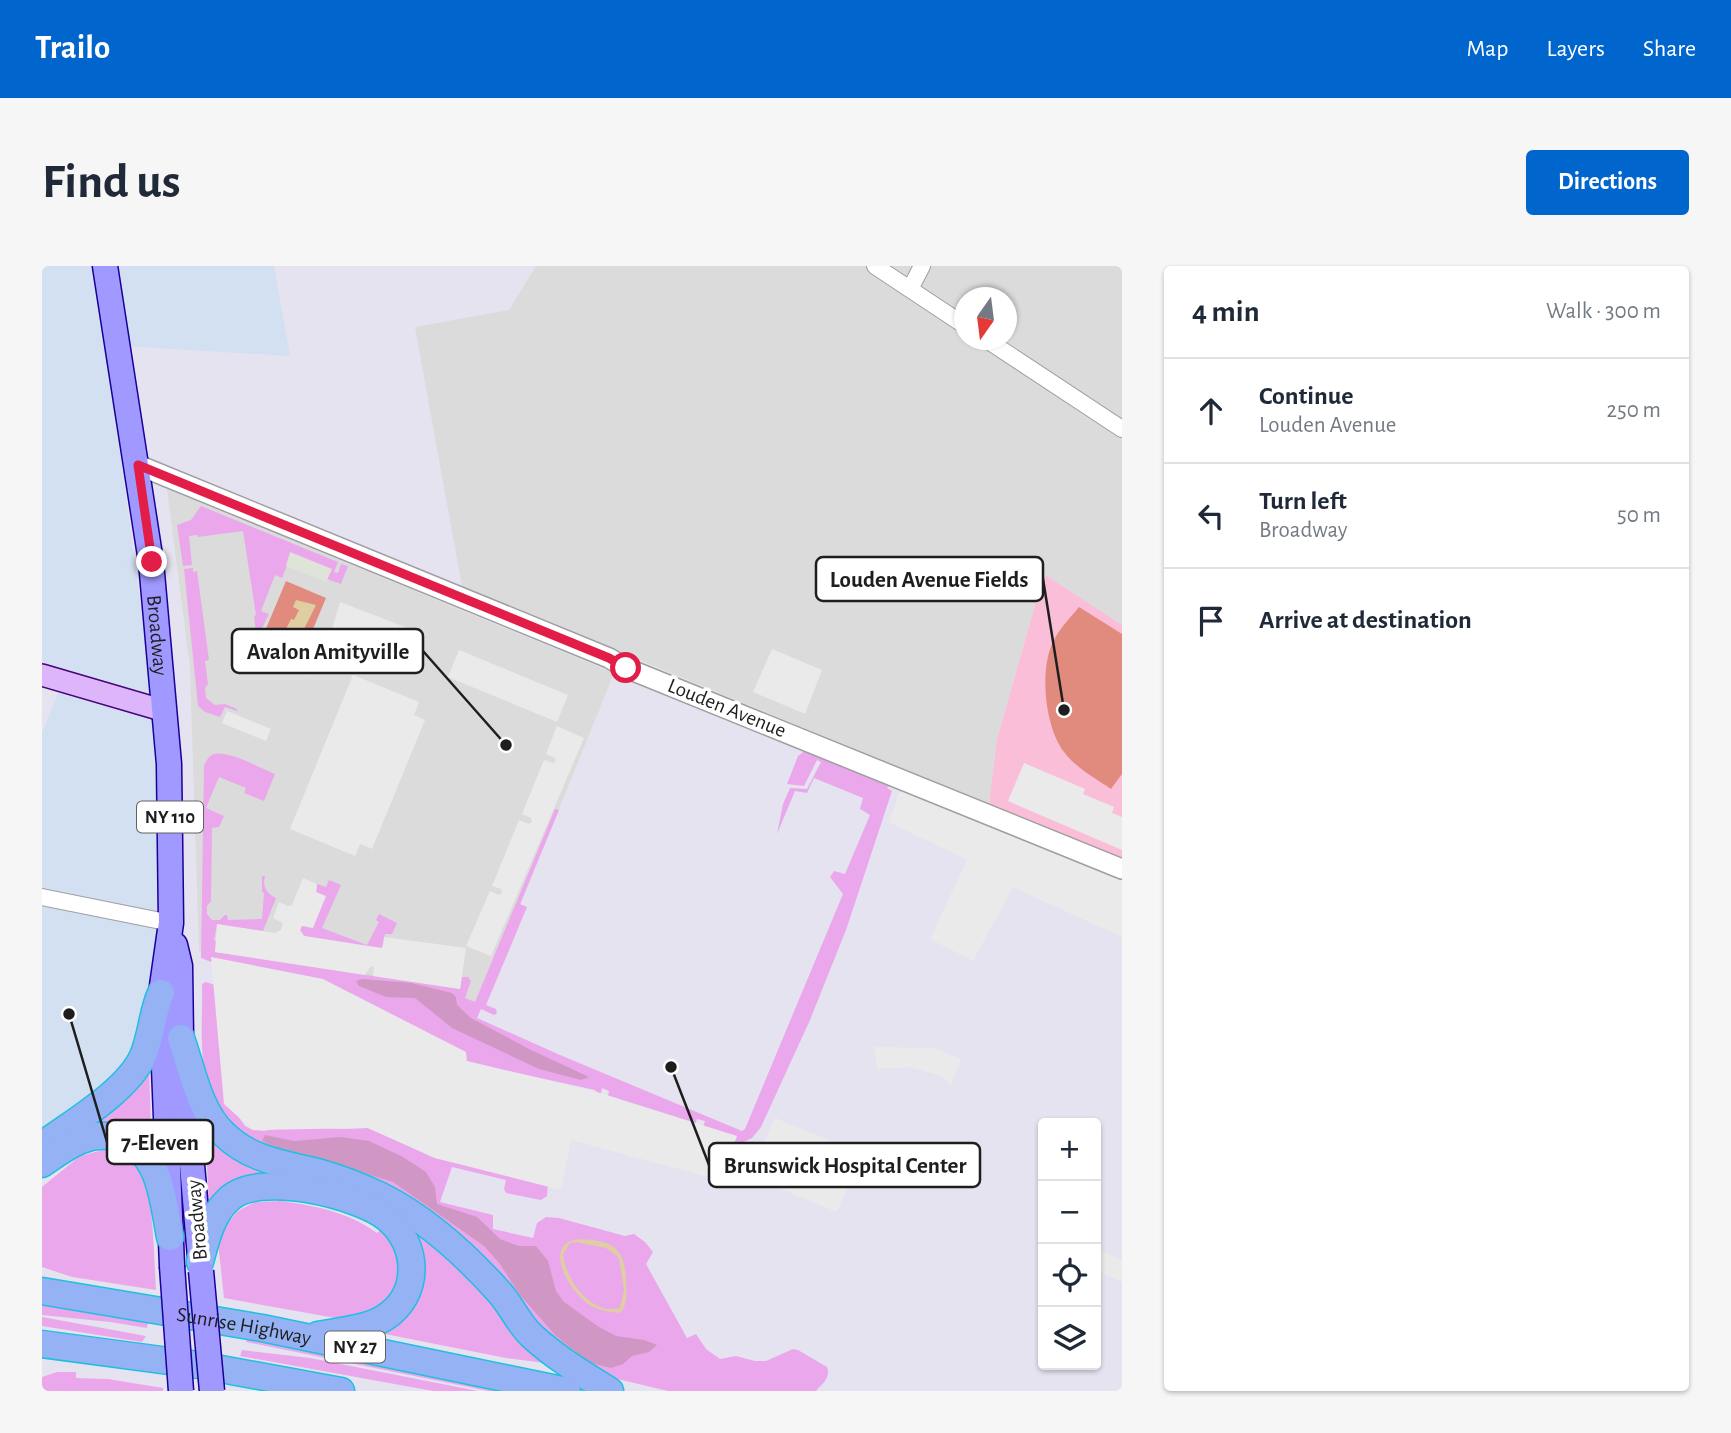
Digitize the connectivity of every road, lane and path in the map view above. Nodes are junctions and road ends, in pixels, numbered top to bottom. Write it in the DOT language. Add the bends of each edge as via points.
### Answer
graph roads {
  1 [pos="105,266"];
  2 [pos="875,266"];
  3 [pos="922,266"];
  4 [pos="910,289"];
  5 [pos="954,318"];
  6 [pos="1001,350"];
  7 [pos="1122,429"];
  8 [pos="138,465"];
  9 [pos="42,675"];
  10 [pos="165,711"];
  11 [pos="1122,869"];
  12 [pos="42,897"];
  13 [pos="171,923"];
  14 [pos="161,993"];
  15 [pos="181,1038"];
  16 [pos="42,1146"];
  17 [pos="42,1164"];
  18 [pos="170,1237"];
  19 [pos="200,1266"];
  20 [pos="42,1276"];
  21 [pos="42,1291"];
  22 [pos="74,1295"];
  23 [pos="308,1337"];
  24 [pos="42,1344"];
  25 [pos="96,1351"];
  26 [pos="42,1365"];
  27 [pos="331,1390"];
  28 [pos="181,1391"];
  29 [pos="212,1391"];
  30 [pos="566,1391"];
  31 [pos="610,1391"];
  1 -- 8 [label="main road, Broadway / NY 110"];
  2 -- 4 [label="street"];
  3 -- 4 [label="street"];
  4 -- 5 [label="street"];
  6 -- 7 [label="street"];
  8 -- 10 [label="main road, Broadway / NY 110"];
  8 -- 11 [label="street, Louden Avenue"];
  9 -- 10 [label="main road"];
  10 -- 13 [label="main road, Broadway / NY 110"];
  12 -- 13 [label="street"];
  13 -- 14 [label="main road, Broadway / NY 110"];
  13 -- 15 [label="main road, Broadway / NY 110" via="180,965"];
  14 -- 16 [label="highway" via="140,1062 120,1087"];
  14 -- 18 [label="main road, Broadway / NY 110"];
  15 -- 19 [label="main road, Broadway / NY 110"];
  15 -- 31 [label="highway" via="205,1110 239,1148 354,1184 408,1211 448,1241 501,1295 529,1334"];
  17 -- 18 [label="highway" via="89,1137 107,1135 135,1145 154,1170"];
  18 -- 28 [label="main road, Broadway / NY 110, bridge"];
  19 -- 23 [label="highway" via="218,1211 229,1198 247,1189 270,1185 303,1188 355,1202 386,1217 408,1246 412,1277 407,1294 383,1319"];
  19 -- 29 [label="main road, Broadway / NY 110, bridge"];
  20 -- 22 [label="highway"];
  21 -- 22 [label="highway, Sunrise Highway / NY 27"];
  22 -- 23 [label="highway, Sunrise Highway / NY 27"];
  23 -- 30 [label="highway, Sunrise Highway / NY 27"];
  24 -- 25 [label="highway, NY 27"];
  25 -- 26 [label="highway"];
  25 -- 27 [label="highway, NY 27"];
}
